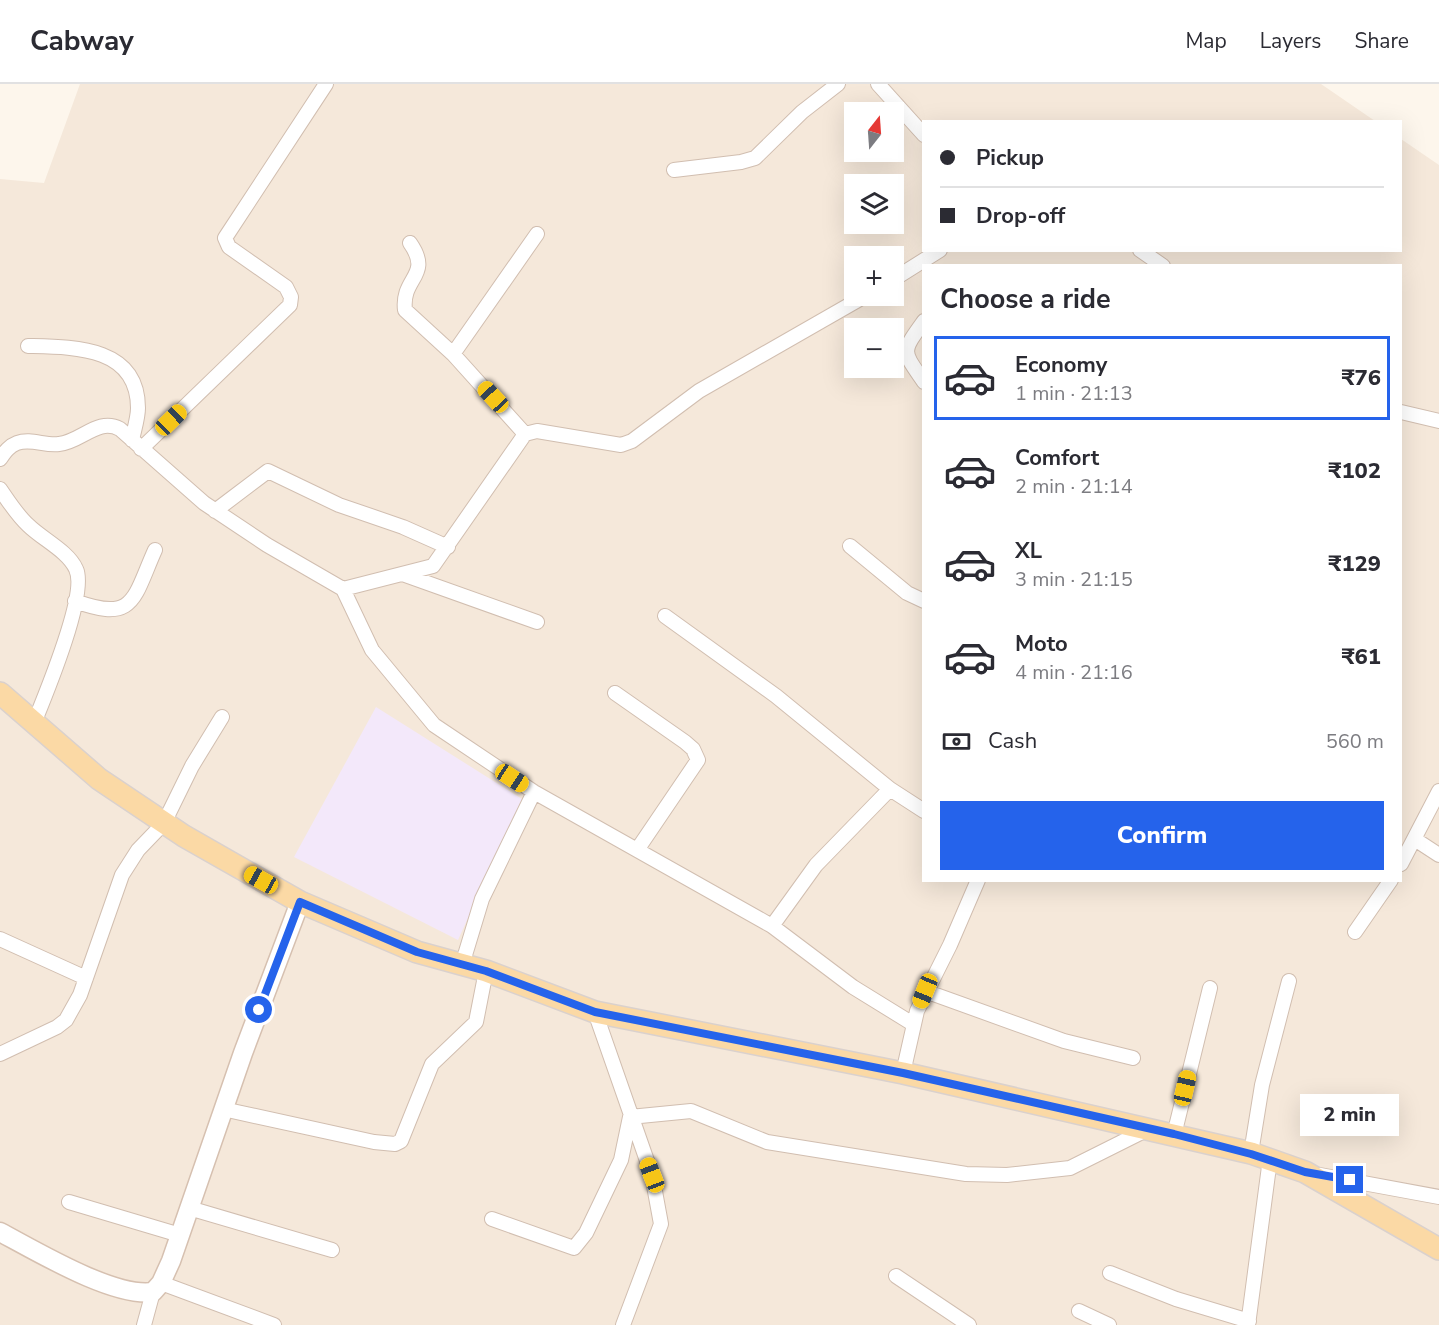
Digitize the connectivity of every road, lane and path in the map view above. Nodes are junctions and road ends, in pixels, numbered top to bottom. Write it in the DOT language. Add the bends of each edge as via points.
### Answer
graph roads {
  1 [pos="326,84"];
  2 [pos="838,84"];
  3 [pos="878,84"];
  4 [pos="922,133"];
  5 [pos="674,170"];
  6 [pos="537,234"];
  7 [pos="410,243"];
  8 [pos="1143,252"];
  9 [pos="938,257"];
  10 [pos="924,264"];
  11 [pos="1160,264"];
  12 [pos="922,265"];
  13 [pos="904,274"];
  14 [pos="848,306"];
  15 [pos="922,324"];
  16 [pos="28,346"];
  17 [pos="453,354"];
  18 [pos="922,379"];
  19 [pos="1402,412"];
  20 [pos="1439,421"];
  21 [pos="525,434"];
  22 [pos="137,444"];
  23 [pos="0,459"];
  24 [pos="0,489"];
  25 [pos="215,511"];
  26 [pos="850,546"];
  27 [pos="448,547"];
  28 [pos="155,550"];
  29 [pos="403,575"];
  30 [pos="343,589"];
  31 [pos="922,600"];
  32 [pos="75,601"];
  33 [pos="665,615"];
  34 [pos="537,622"];
  35 [pos="0,693"];
  36 [pos="615,693"];
  37 [pos="222,717"];
  38 [pos="34,723"];
  39 [pos="890,789"];
  40 [pos="1439,791"];
  41 [pos="534,792"];
  42 [pos="922,810"];
  43 [pos="164,823"];
  44 [pos="1416,840"];
  45 [pos="637,850"];
  46 [pos="1439,855"];
  47 [pos="1402,862"];
  48 [pos="977,882"];
  49 [pos="1390,882"];
  50 [pos="300,902"];
  51 [pos="772,926"];
  52 [pos="1355,932"];
  53 [pos="0,939"];
  54 [pos="462,965"];
  55 [pos="486,971"];
  56 [pos="86,978"];
  57 [pos="1289,981"];
  58 [pos="1210,988"];
  59 [pos="925,991"];
  60 [pos="595,1012"];
  61 [pos="913,1024"];
  62 [pos="0,1054"];
  63 [pos="1133,1058"];
  64 [pos="903,1073"];
  65 [pos="223,1109"];
  66 [pos="630,1117"];
  67 [pos="1146,1130"];
  68 [pos="1174,1134"];
  69 [pos="1260,1156"];
  70 [pos="1305,1172"];
  71 [pos="1439,1196"];
  72 [pos="69,1202"];
  73 [pos="189,1208"];
  74 [pos="492,1219"];
  75 [pos="0,1232"];
  76 [pos="180,1235"];
  77 [pos="1439,1249"];
  78 [pos="332,1250"];
  79 [pos="1110,1273"];
  80 [pos="896,1276"];
  81 [pos="157,1287"];
  82 [pos="1078,1311"];
  83 [pos="1249,1323"];
  84 [pos="144,1325"];
  85 [pos="274,1325"];
  86 [pos="623,1325"];
  87 [pos="969,1325"];
  88 [pos="1109,1325"];
  1 -- 22 [label="street" via="225,238 229,248 286,287 290,304"];
  2 -- 5 [label="street" via="802,112 755,158"];
  3 -- 4 [label="street"];
  6 -- 17 [label="street"];
  7 -- 17 [label="street" via="418,255 419,266 406,291 405,310"];
  8 -- 11 [label="street"];
  9 -- 10 [label="street"];
  12 -- 13 [label="street"];
  14 -- 21 [label="street" via="699,391 632,441 621,445 537,430"];
  15 -- 18 [label="street" via="906,348 907,357"];
  16 -- 22 [label="street" via="86,349 106,355 119,366 136,392"];
  17 -- 21 [label="street"];
  19 -- 20 [label="street"];
  21 -- 27 [label="street"];
  22 -- 23 [label="street" via="114,426 100,426 59,444 18,442"];
  22 -- 25 [label="street"];
  24 -- 32 [label="street" via="29,526 72,563 79,584"];
  25 -- 27 [label="street" via="268,471 339,505"];
  25 -- 30 [label="street"];
  26 -- 31 [label="street" via="907,594"];
  27 -- 29 [label="street" via="433,566"];
  28 -- 32 [label="street" via="127,606 110,611"];
  29 -- 30 [label="street"];
  29 -- 34 [label="street"];
  30 -- 41 [label="street" via="372,650 434,725"];
  32 -- 38 [label="street"];
  33 -- 39 [label="street" via="776,696"];
  35 -- 38 [label="main road"];
  36 -- 45 [label="street" via="685,742 698,760"];
  37 -- 43 [label="street"];
  38 -- 43 [label="main road" via="99,779"];
  39 -- 42 [label="street"];
  39 -- 51 [label="street" via="816,865"];
  40 -- 44 [label="street"];
  41 -- 45 [label="street"];
  41 -- 54 [label="street" via="482,899"];
  43 -- 50 [label="main road"];
  43 -- 56 [label="street" via="138,850 122,875"];
  44 -- 46 [label="street"];
  44 -- 47 [label="street"];
  45 -- 51 [label="street"];
  48 -- 59 [label="street"];
  49 -- 52 [label="street"];
  50 -- 54 [label="main road" via="417,952"];
  50 -- 65 [label="street"];
  51 -- 61 [label="street" via="853,987"];
  53 -- 56 [label="street"];
  54 -- 55 [label="main road"];
  55 -- 60 [label="main road"];
  55 -- 65 [label="street" via="476,1022 432,1064 401,1141 374,1142"];
  56 -- 62 [label="street" via="66,1020"];
  57 -- 69 [label="street" via="1262,1085"];
  58 -- 68 [label="street"];
  59 -- 61 [label="street"];
  59 -- 63 [label="street" via="1064,1041"];
  60 -- 64 [label="main road"];
  60 -- 66 [label="street"];
  61 -- 64 [label="street"];
  64 -- 67 [label="main road"];
  65 -- 73 [label="street"];
  66 -- 67 [label="street" via="691,1111 767,1142 966,1174 1008,1175 1071,1168"];
  66 -- 74 [label="street" via="621,1160 586,1233 574,1248"];
  66 -- 86 [label="street" via="652,1175 662,1224"];
  67 -- 68 [label="main road"];
  68 -- 69 [label="main road"];
  69 -- 70 [label="main road"];
  69 -- 83 [label="street"];
  70 -- 71 [label="street"];
  70 -- 77 [label="main road"];
  72 -- 76 [label="street"];
  73 -- 76 [label="street"];
  73 -- 78 [label="street"];
  75 -- 81 [label="street" via="85,1275 128,1291 141,1294"];
  76 -- 81 [label="street"];
  79 -- 83 [label="street"];
  80 -- 87 [label="street"];
  81 -- 84 [label="street"];
  81 -- 85 [label="street"];
  82 -- 88 [label="street"];
}
